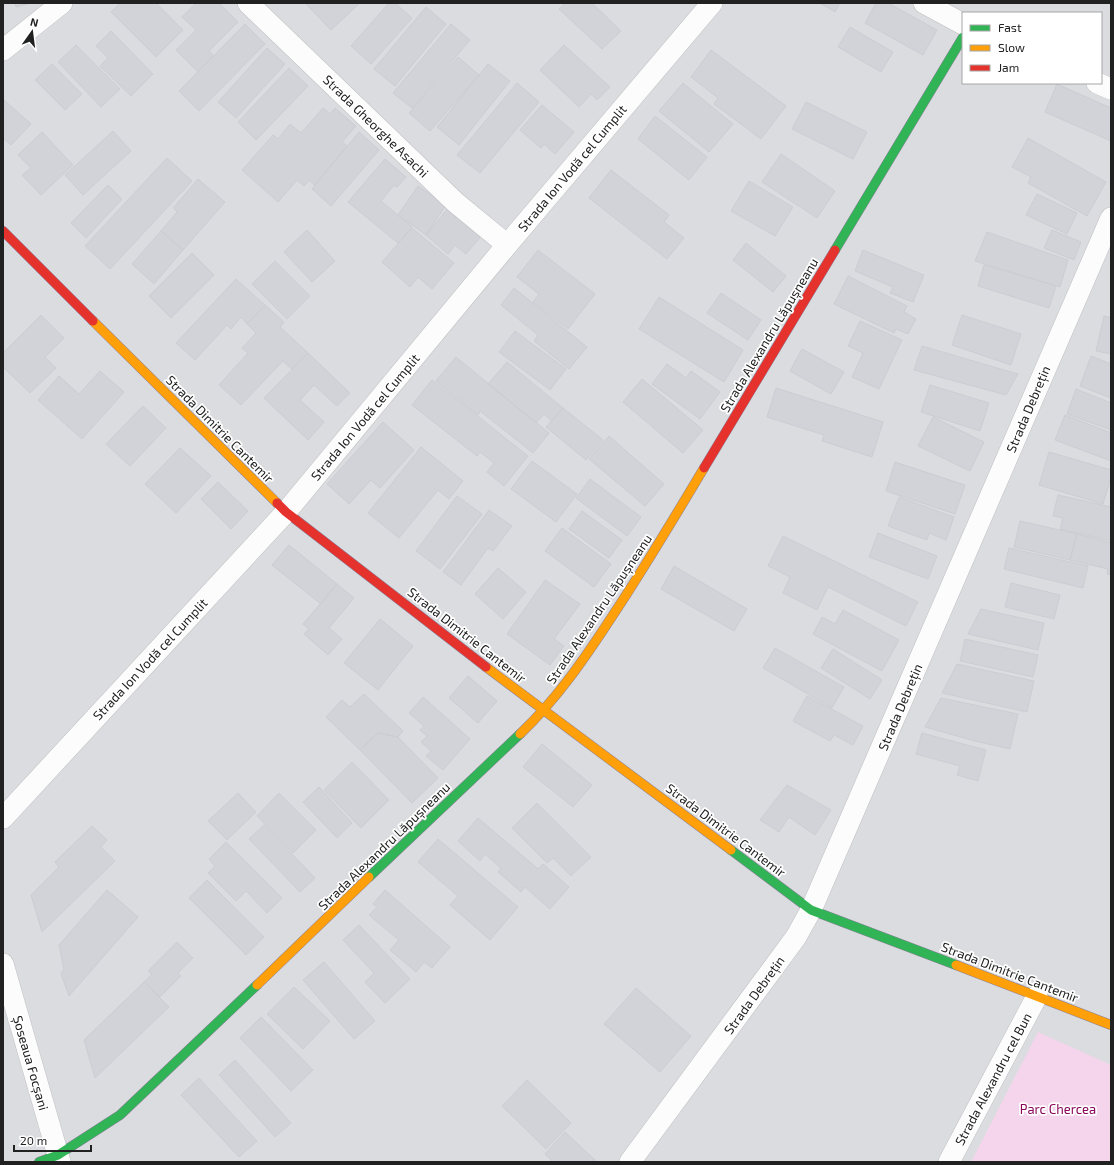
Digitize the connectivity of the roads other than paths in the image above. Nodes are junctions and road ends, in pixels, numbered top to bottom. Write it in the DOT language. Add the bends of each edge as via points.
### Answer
graph roads {
  1 [pos="62,3"];
  2 [pos="248,3"];
  3 [pos="712,3"];
  4 [pos="924,3"];
  5 [pos="962,23"];
  6 [pos="962,39"];
  7 [pos="3,50"];
  8 [pos="1099,84"];
  9 [pos="1111,89"];
  10 [pos="1111,218"];
  11 [pos="3,231"];
  12 [pos="507,245"];
  13 [pos="286,512"];
  14 [pos="544,711"];
  15 [pos="3,818"];
  16 [pos="811,910"];
  17 [pos="3,964"];
  18 [pos="1037,996"];
  19 [pos="1111,1024"];
  20 [pos="52,1160"];
  21 [pos="630,1162"];
  22 [pos="949,1162"];
  1 -- 7 [label="street"];
  2 -- 12 [label="street, Strada Gheorghe Asachi" via="455,202"];
  3 -- 12 [label="street, Strada Ion Vodă cel Cumplit"];
  4 -- 5 [label="street"];
  6 -- 14 [label="street, Strada Alexandru Lăpușneanu" via="645,567 580,664"];
  8 -- 9 [label="street"];
  10 -- 16 [label="street, Strada Debrețin"];
  11 -- 13 [label="street, Strada Dimitrie Cantemir"];
  12 -- 13 [label="street, Strada Ion Vodă cel Cumplit"];
  13 -- 14 [label="street, Strada Dimitrie Cantemir"];
  13 -- 15 [label="street, Strada Ion Vodă cel Cumplit"];
  14 -- 16 [label="street, Strada Dimitrie Cantemir"];
  14 -- 20 [label="street, Strada Alexandru Lăpușneanu" via="120,1115"];
  16 -- 18 [label="street, Strada Dimitrie Cantemir"];
  16 -- 21 [label="street, Strada Debrețin" via="796,937"];
  17 -- 20 [label="street, Șoseaua Focșani"];
  18 -- 19 [label="street, Strada Dimitrie Cantemir"];
  18 -- 22 [label="street, Strada Alexandru cel Bun"];
}
